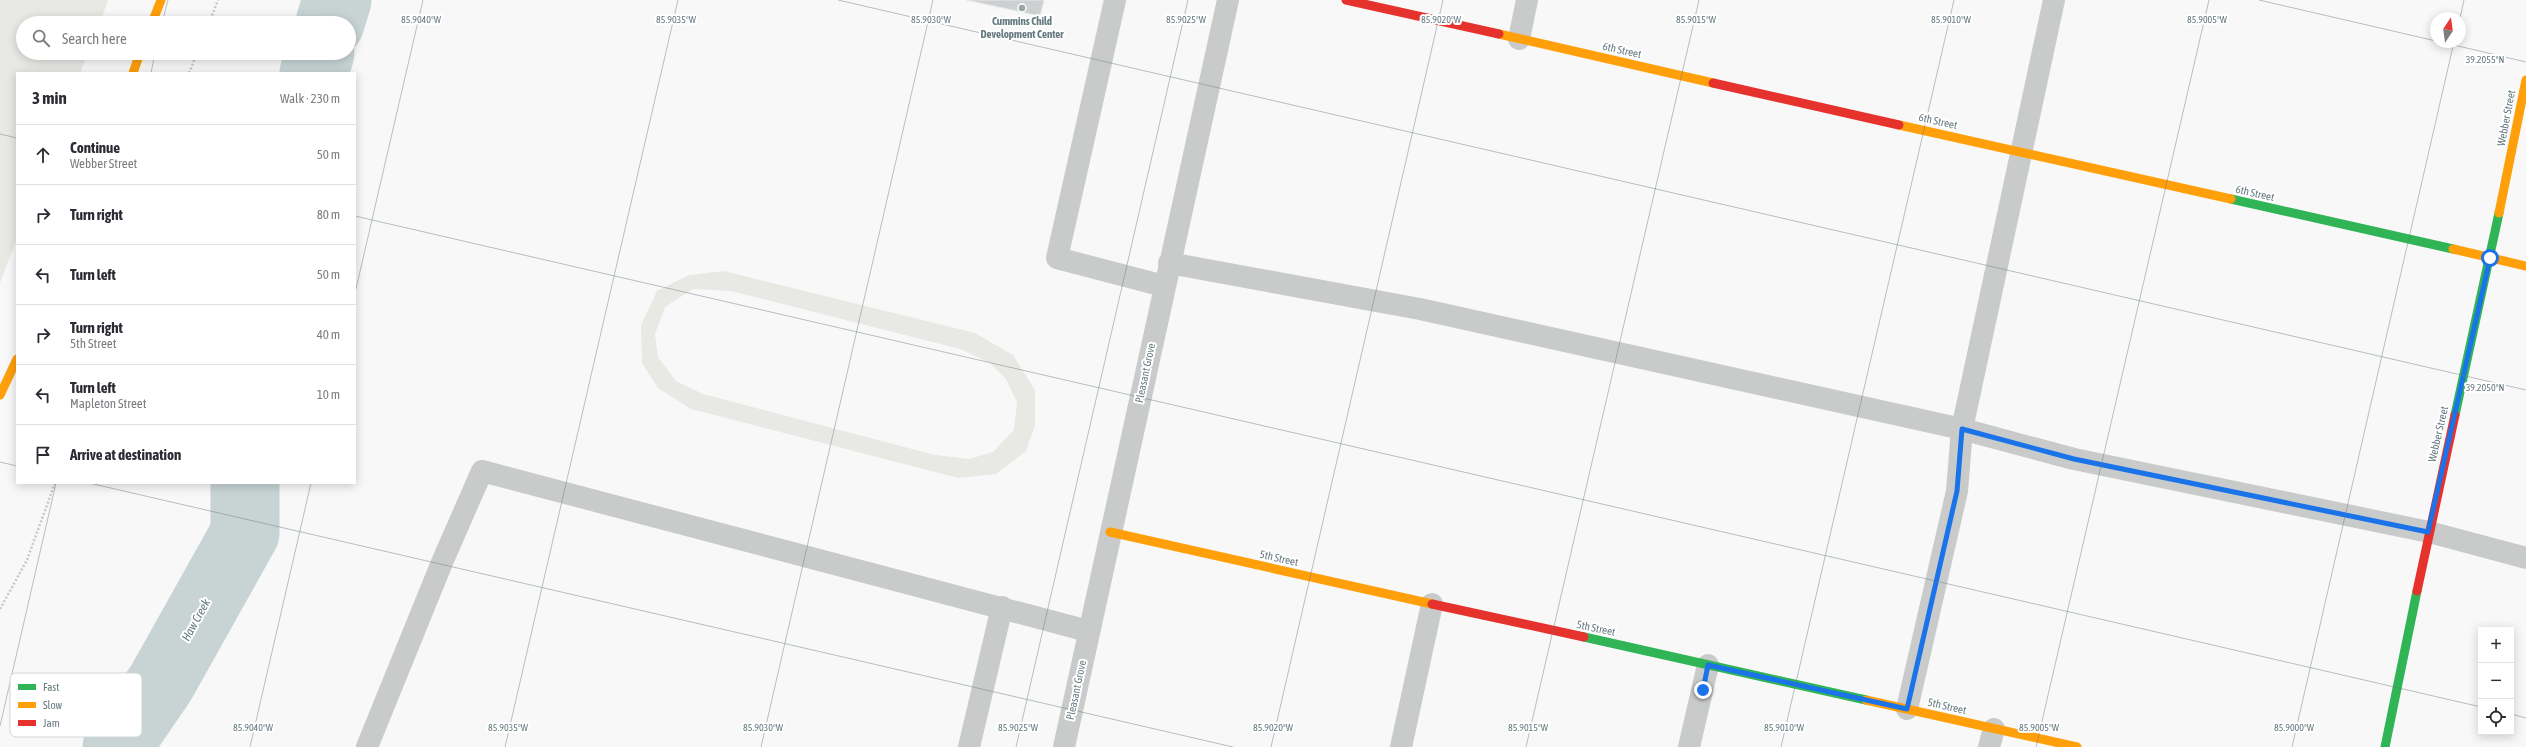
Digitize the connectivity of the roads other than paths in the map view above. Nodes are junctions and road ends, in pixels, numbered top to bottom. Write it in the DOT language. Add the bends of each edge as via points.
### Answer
graph roads {
  1 [pos="161,0"];
  2 [pos="1116,0"];
  3 [pos="1228,0"];
  4 [pos="1346,0"];
  5 [pos="1527,0"];
  6 [pos="2054,0"];
  7 [pos="155,16"];
  8 [pos="1519,39"];
  9 [pos="138,60"];
  10 [pos="133,72"];
  11 [pos="2526,80"];
  12 [pos="2022,152"];
  13 [pos="2490,258"];
  14 [pos="1169,263"];
  15 [pos="2526,266"];
  16 [pos="1164,286"];
  17 [pos="16,360"];
  18 [pos="0,395"];
  19 [pos="1962,429"];
  20 [pos="1110,532"];
  21 [pos="2428,532"];
  22 [pos="2526,558"];
  23 [pos="1432,604"];
  24 [pos="1002,607"];
  25 [pos="1088,631"];
  26 [pos="1708,665"];
  27 [pos="1907,709"];
  28 [pos="1991,738"];
  29 [pos="367,747"];
  30 [pos="969,747"];
  31 [pos="1064,747"];
  32 [pos="1401,747"];
  33 [pos="1689,747"];
  34 [pos="2077,747"];
  35 [pos="2385,747"];
  1 -- 7 [label="street"];
  2 -- 16 [label="street" via="1057,258"];
  3 -- 14 [label="street, Pleasant Grove"];
  4 -- 8 [label="street, 6th Street"];
  5 -- 8 [label="street"];
  6 -- 12 [label="street"];
  8 -- 12 [label="street, 6th Street"];
  9 -- 10 [label="street"];
  11 -- 13 [label="street, Webber Street"];
  12 -- 13 [label="street, 6th Street"];
  12 -- 19 [label="street"];
  13 -- 15 [label="street, 6th Street"];
  13 -- 21 [label="street, Webber Street"];
  14 -- 16 [label="street, Pleasant Grove"];
  14 -- 19 [label="street" via="1420,310"];
  16 -- 20 [label="street, Pleasant Grove"];
  17 -- 18 [label="street"];
  19 -- 21 [label="street" via="2074,459"];
  19 -- 27 [label="street" via="1957,491"];
  20 -- 23 [label="street, 5th Street"];
  20 -- 25 [label="street, Pleasant Grove"];
  21 -- 22 [label="street"];
  21 -- 35 [label="street, Webber Street"];
  23 -- 26 [label="street, 5th Street"];
  23 -- 32 [label="street"];
  24 -- 25 [label="street"];
  24 -- 29 [label="street" via="482,472 443,560"];
  24 -- 30 [label="street"];
  25 -- 31 [label="street, Pleasant Grove"];
  26 -- 27 [label="street, 5th Street"];
  26 -- 33 [label="street"];
  27 -- 28 [label="street, 5th Street"];
  28 -- 34 [label="street, 5th Street"];
}
